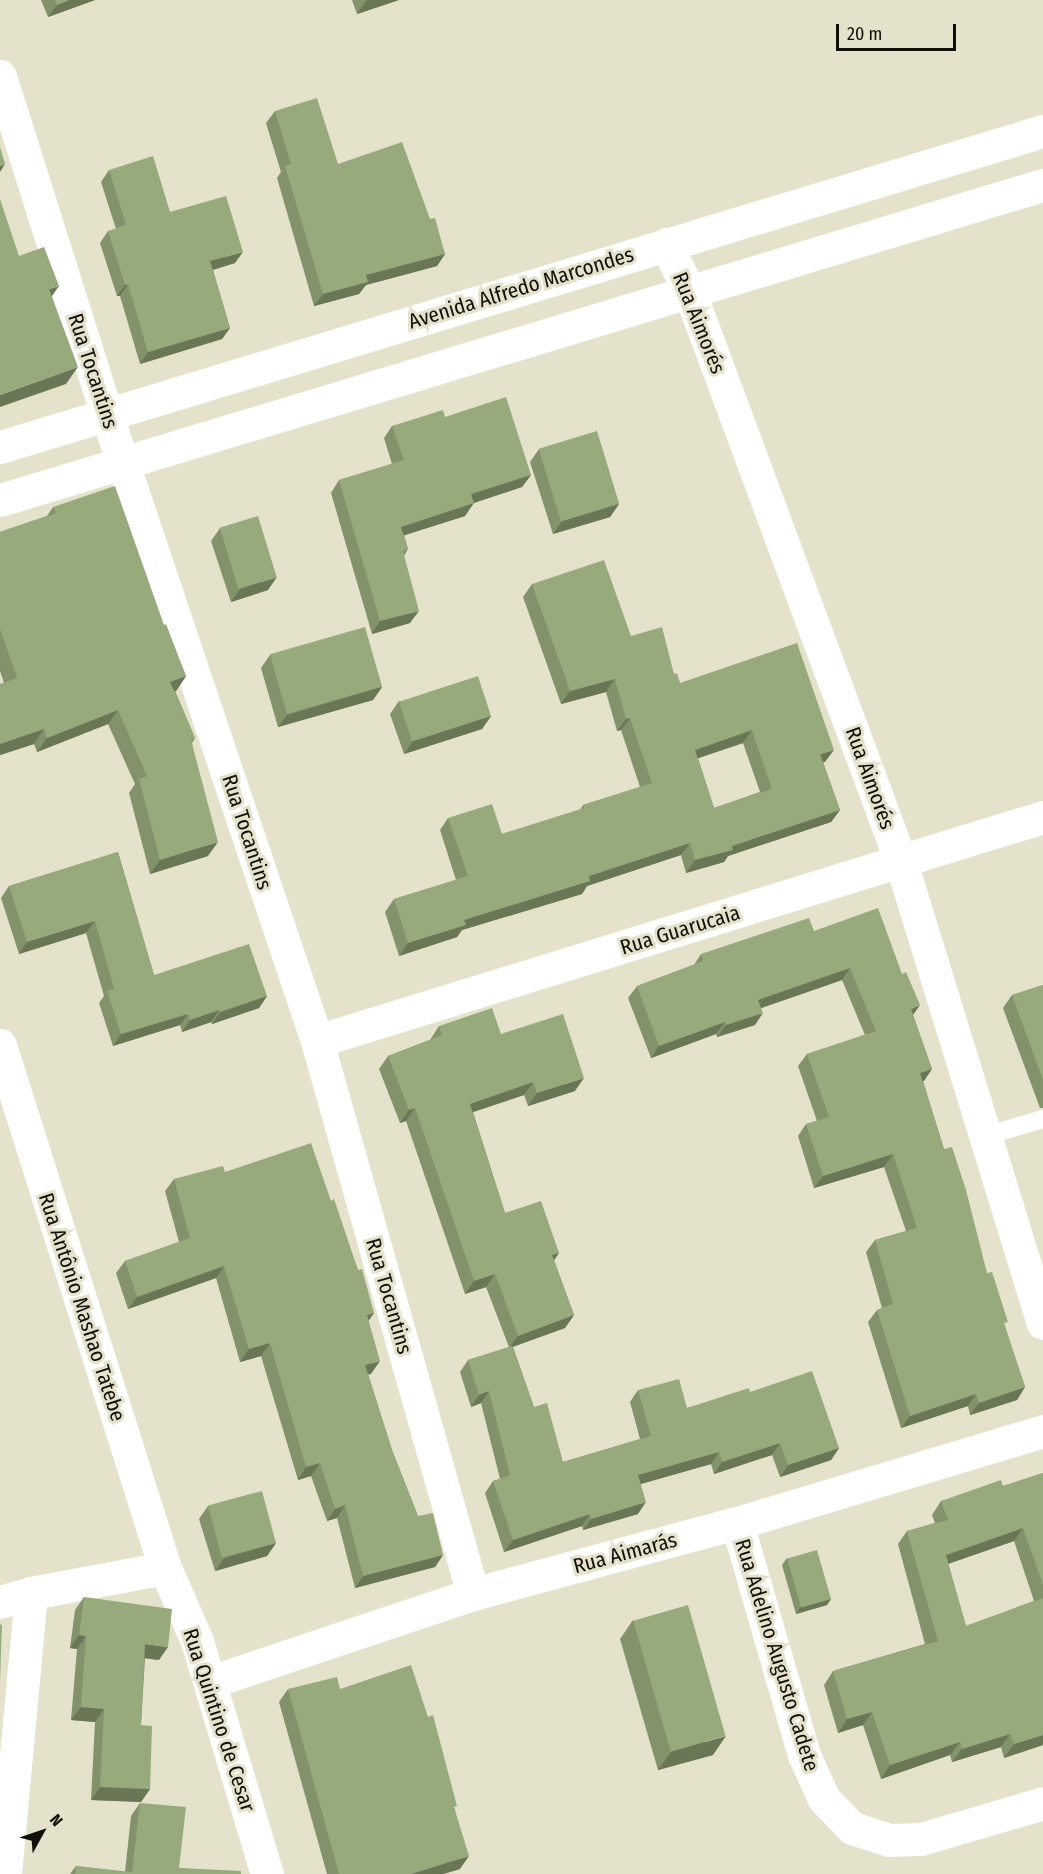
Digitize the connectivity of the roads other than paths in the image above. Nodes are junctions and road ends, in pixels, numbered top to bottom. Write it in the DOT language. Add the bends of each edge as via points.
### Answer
graph roads {
  1 [pos="0,76"];
  2 [pos="1043,132"];
  3 [pos="1043,185"];
  4 [pos="666,244"];
  5 [pos="690,293"];
  6 [pos="106,413"];
  7 [pos="0,447"];
  8 [pos="123,462"];
  9 [pos="0,500"];
  10 [pos="1043,817"];
  11 [pos="901,862"];
  12 [pos="317,1041"];
  13 [pos="0,1045"];
  14 [pos="1043,1119"];
  15 [pos="985,1136"];
  16 [pos="1043,1323"];
  17 [pos="1043,1431"];
  18 [pos="737,1523"];
  19 [pos="165,1568"];
  20 [pos="31,1593"];
  21 [pos="473,1594"];
  22 [pos="0,1602"];
  23 [pos="210,1682"];
  24 [pos="1043,1803"];
  25 [pos="5,1874"];
  26 [pos="267,1874"];
  1 -- 6 [label="street, Rua Tocantins"];
  2 -- 4 [label="street, Avenida Alfredo Marcondes"];
  3 -- 5 [label="street"];
  4 -- 5 [label="street, Rua Aimorés"];
  4 -- 6 [label="street, Avenida Alfredo Marcondes"];
  5 -- 8 [label="street"];
  5 -- 11 [label="street, Rua Aimorés"];
  6 -- 7 [label="street, Avenida Alfredo Marcondes"];
  6 -- 8 [label="street, Rua Tocantins"];
  8 -- 9 [label="street"];
  8 -- 12 [label="street, Rua Tocantins"];
  10 -- 11 [label="street, Rua Guarucaia"];
  11 -- 12 [label="street, Rua Guarucaia"];
  11 -- 15 [label="street, Rua Aimorés"];
  12 -- 21 [label="street, Rua Tocantins"];
  13 -- 19 [label="street, Rua Antônio Mashao Tatebe"];
  14 -- 15 [label="lane"];
  15 -- 16 [label="street, Rua Aimorés"];
  17 -- 18 [label="street, Rua Aimarás"];
  18 -- 21 [label="street, Rua Aimarás"];
  18 -- 24 [label="street, Rua Adelino Augusto Cadete" via="804,1755 824,1799 852,1828 889,1840 921,1839"];
  19 -- 20 [label="street"];
  19 -- 23 [label="street, Rua Quintino de Cesar"];
  20 -- 22 [label="street"];
  20 -- 25 [label="street"];
  21 -- 23 [label="street, Rua Aimarás"];
  23 -- 26 [label="street, Rua Quintino de Cesar"];
}
